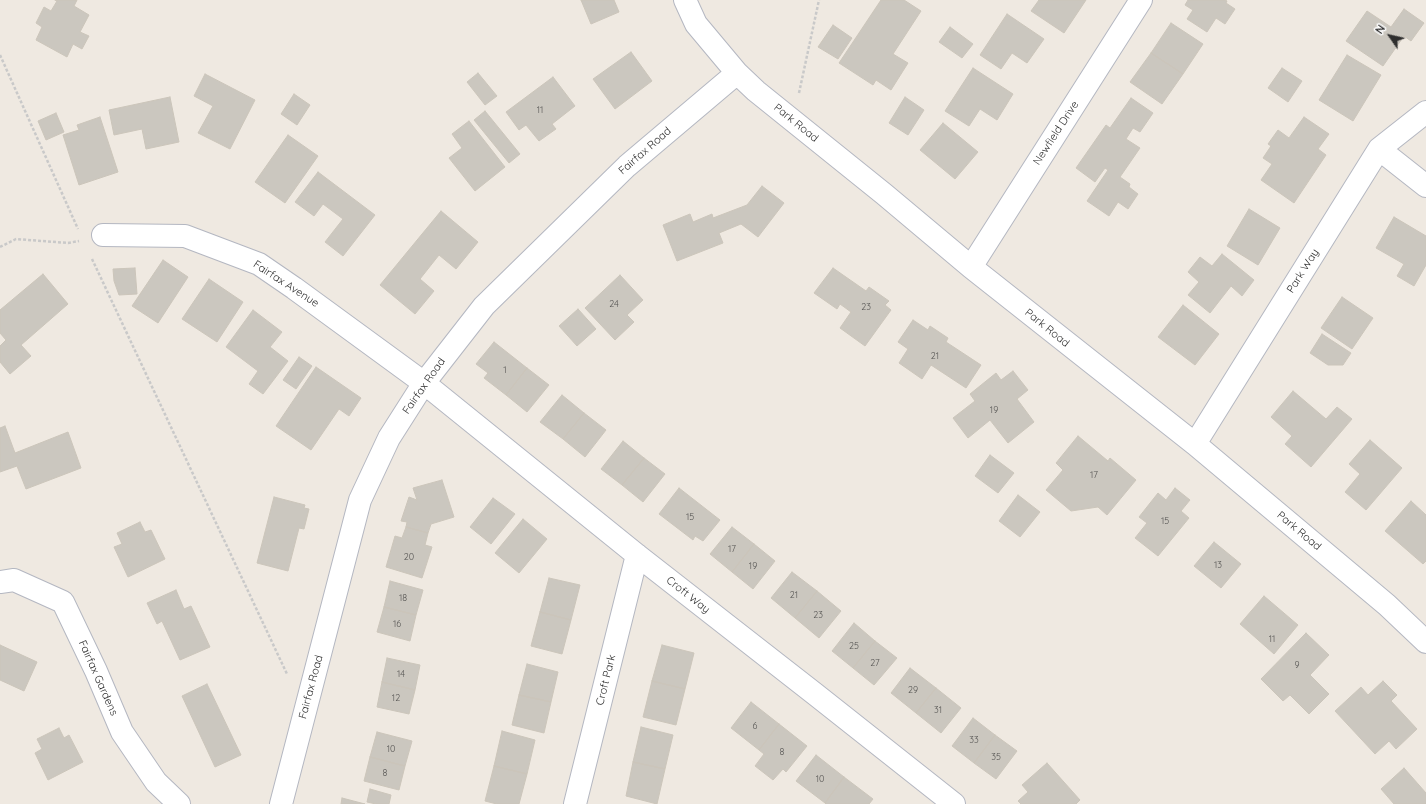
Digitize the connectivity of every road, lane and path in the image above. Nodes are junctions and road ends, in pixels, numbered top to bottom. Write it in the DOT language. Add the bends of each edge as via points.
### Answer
graph roads {
  1 [pos="685,0"];
  2 [pos="819,0"];
  3 [pos="1141,0"];
  4 [pos="0,55"];
  5 [pos="737,73"];
  6 [pos="1426,112"];
  7 [pos="790,118"];
  8 [pos="1379,149"];
  9 [pos="1426,186"];
  10 [pos="80,233"];
  11 [pos="93,237"];
  12 [pos="0,247"];
  13 [pos="90,254"];
  14 [pos="971,267"];
  15 [pos="424,384"];
  16 [pos="1195,444"];
  17 [pos="637,555"];
  18 [pos="0,582"];
  19 [pos="1426,642"];
  20 [pos="288,675"];
  21 [pos="179,804"];
  22 [pos="281,804"];
  23 [pos="575,804"];
  24 [pos="954,804"];
  1 -- 5 [label="street, Park Road" via="696,24"];
  2 -- 7 [label="path" via="801,86"];
  3 -- 14 [label="street, Newfield Drive"];
  4 -- 10 [label="path"];
  5 -- 7 [label="street, Park Road"];
  5 -- 15 [label="street, Fairfax Road" via="627,166 495,295"];
  6 -- 8 [label="street, Park Way"];
  7 -- 14 [label="street, Park Road"];
  8 -- 9 [label="street"];
  8 -- 16 [label="street, Park Way"];
  11 -- 12 [label="path" via="68,243 16,239"];
  11 -- 15 [label="street, Fairfax Avenue" via="185,236 259,264"];
  13 -- 20 [label="path"];
  14 -- 16 [label="street, Park Road"];
  15 -- 17 [label="street, Croft Way"];
  15 -- 22 [label="street, Fairfax Road" via="389,438 360,500"];
  16 -- 19 [label="street, Park Road" via="1387,605"];
  17 -- 23 [label="street, Croft Park"];
  17 -- 24 [label="street, Croft Way"];
  18 -- 21 [label="street, Fairfax Gardens" via="14,580 63,602 122,732 156,782"];
}
